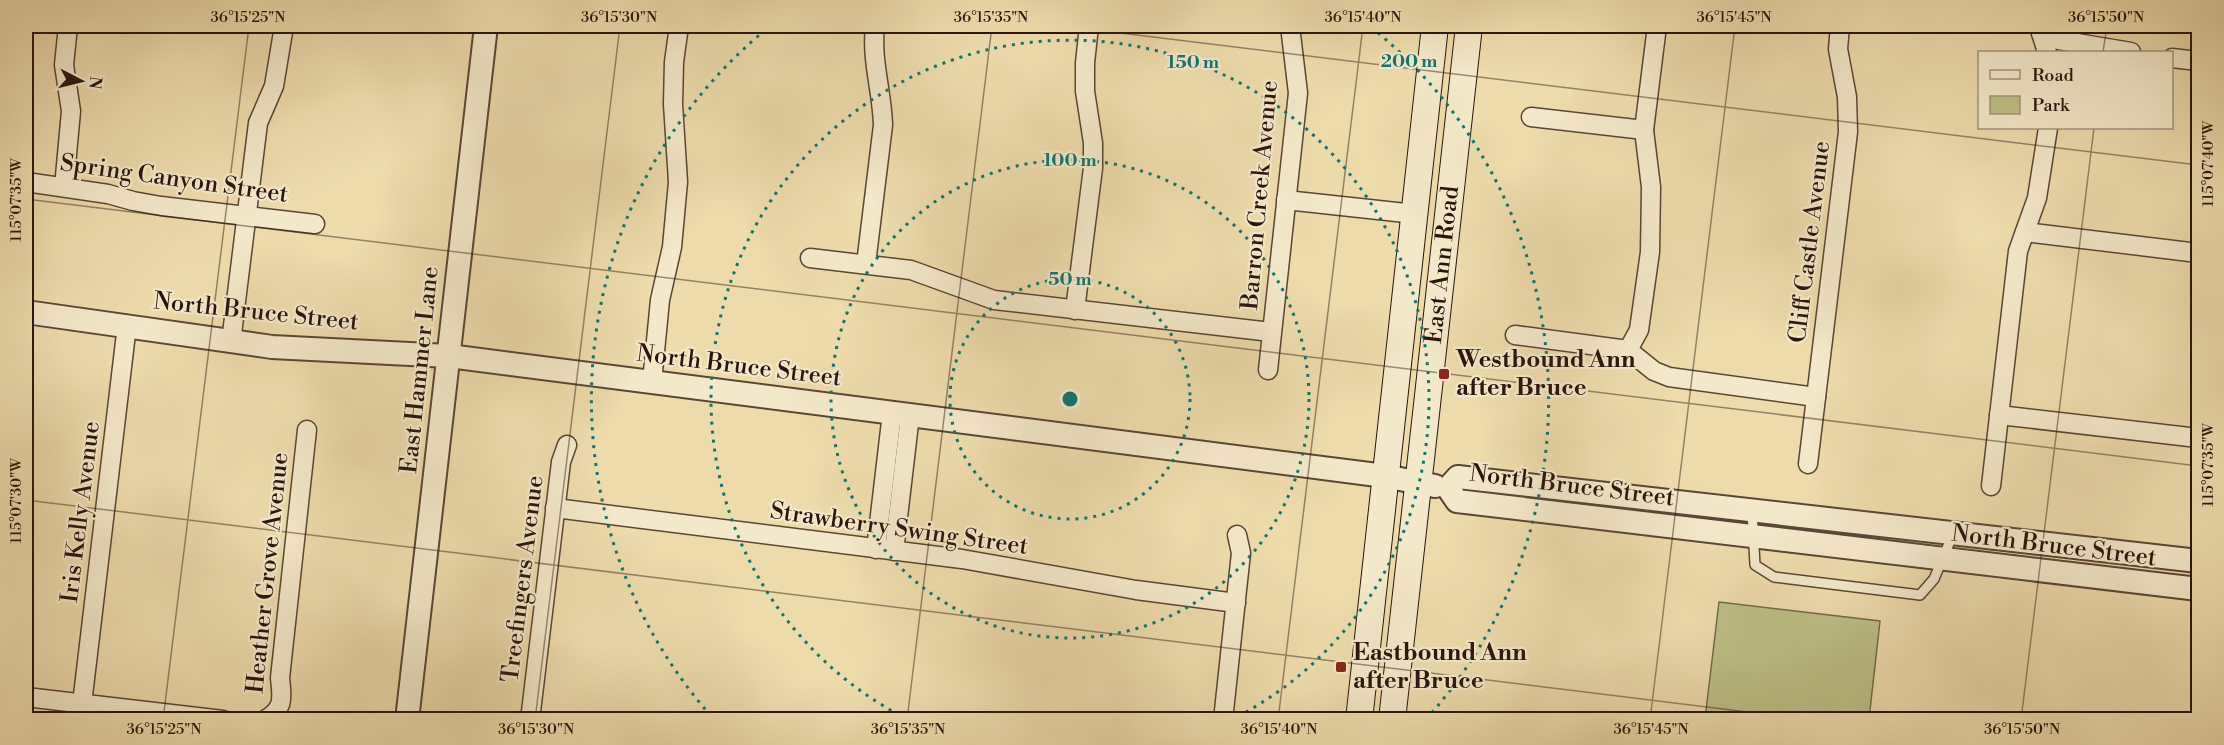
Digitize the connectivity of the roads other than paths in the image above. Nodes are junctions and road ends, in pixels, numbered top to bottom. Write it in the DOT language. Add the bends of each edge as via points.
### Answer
graph roads {
  1 [pos="68,26"];
  2 [pos="284,26"];
  3 [pos="486,26"];
  4 [pos="679,26"];
  5 [pos="875,26"];
  6 [pos="1089,26"];
  7 [pos="1290,26"];
  8 [pos="1435,26"];
  9 [pos="1469,26"];
  10 [pos="1657,26"];
  11 [pos="1840,26"];
  12 [pos="2041,29"];
  13 [pos="2047,51"];
  14 [pos="2125,51"];
  15 [pos="2173,58"];
  16 [pos="2199,61"];
  17 [pos="1531,117"];
  18 [pos="2048,129"];
  19 [pos="1644,130"];
  20 [pos="26,182"];
  21 [pos="64,187"];
  22 [pos="1286,200"];
  23 [pos="1415,214"];
  24 [pos="247,216"];
  25 [pos="315,224"];
  26 [pos="2025,232"];
  27 [pos="2199,253"];
  28 [pos="810,258"];
  29 [pos="866,264"];
  30 [pos="1075,310"];
  31 [pos="26,312"];
  32 [pos="127,325"];
  33 [pos="1272,332"];
  34 [pos="1515,334"];
  35 [pos="231,342"];
  36 [pos="1628,350"];
  37 [pos="449,356"];
  38 [pos="1268,370"];
  39 [pos="652,382"];
  40 [pos="1816,398"];
  41 [pos="901,414"];
  42 [pos="2000,416"];
  43 [pos="307,430"];
  44 [pos="2199,438"];
  45 [pos="567,445"];
  46 [pos="1808,464"];
  47 [pos="1384,477"];
  48 [pos="1418,483"];
  49 [pos="1991,486"];
  50 [pos="1444,487"];
  51 [pos="555,508"];
  52 [pos="1752,511"];
  53 [pos="1953,534"];
  54 [pos="1237,535"];
  55 [pos="1753,537"];
  56 [pos="885,550"];
  57 [pos="1942,560"];
  58 [pos="2199,561"];
  59 [pos="2199,589"];
  60 [pos="1236,603"];
  61 [pos="26,697"];
  62 [pos="82,704"];
  63 [pos="267,718"];
  64 [pos="223,720"];
  65 [pos="407,720"];
  66 [pos="530,720"];
  67 [pos="1223,720"];
  68 [pos="1359,720"];
  69 [pos="1392,720"];
  1 -- 21 [label="street" via="64,65 71,111"];
  2 -- 24 [label="street" via="274,86 258,123"];
  3 -- 37 [label="street, East Hammer Lane"];
  4 -- 39 [label="street" via="673,93 678,182"];
  5 -- 29 [label="street" via="873,52 883,125"];
  6 -- 30 [label="street" via="1085,91 1094,143 1093,168"];
  7 -- 22 [label="street, Barron Creek Avenue" via="1298,93"];
  8 -- 23 [label="main road, East Ann Road"];
  9 -- 48 [label="main road, East Ann Road"];
  10 -- 19 [label="street"];
  11 -- 40 [label="street, Cliff Castle Avenue" via="1838,49 1847,97 1848,132"];
  12 -- 13 [label="street"];
  12 -- 14 [label="street" via="2059,40"];
  15 -- 16 [label="street"];
  17 -- 19 [label="street"];
  18 -- 26 [label="street" via="2037,198"];
  19 -- 36 [label="street" via="1652,205 1650,252 1639,330"];
  20 -- 21 [label="street, Spring Canyon Street"];
  21 -- 24 [label="street, Spring Canyon Street" via="161,206"];
  22 -- 23 [label="street"];
  22 -- 33 [label="street, Barron Creek Avenue"];
  23 -- 47 [label="main road, East Ann Road"];
  24 -- 25 [label="street, Spring Canyon Street"];
  24 -- 35 [label="street"];
  26 -- 27 [label="street"];
  26 -- 42 [label="street" via="2018,251"];
  28 -- 29 [label="street"];
  29 -- 30 [label="street" via="911,270 994,300"];
  30 -- 33 [label="street"];
  31 -- 32 [label="street, North Bruce Street"];
  32 -- 35 [label="street, North Bruce Street"];
  32 -- 62 [label="street, Iris Kelly Avenue"];
  33 -- 38 [label="street, Barron Creek Avenue"];
  34 -- 36 [label="street"];
  35 -- 37 [label="street, North Bruce Street"];
  36 -- 40 [label="street" via="1654,371 1669,377"];
  37 -- 39 [label="street, North Bruce Street"];
  37 -- 65 [label="street, East Hammer Lane"];
  39 -- 41 [label="street, North Bruce Street"];
  40 -- 46 [label="street, Cliff Castle Avenue"];
  41 -- 47 [label="street, North Bruce Street"];
  41 -- 56 [label="street"];
  42 -- 44 [label="street"];
  42 -- 49 [label="street"];
  43 -- 63 [label="street, Heather Grove Avenue" via="280,678 282,701 277,712"];
  45 -- 51 [label="street, Treefingers Avenue"];
  47 -- 48 [label="street, North Bruce Street"];
  47 -- 68 [label="main road, East Ann Road"];
  48 -- 50 [label="street, North Bruce Street"];
  48 -- 69 [label="main road, East Ann Road"];
  51 -- 56 [label="street, Strawberry Swing Street"];
  51 -- 66 [label="street, Treefingers Avenue"];
  52 -- 53 [label="street, North Bruce Street"];
  52 -- 55 [label="lane"];
  52 -- 55 [label="street, North Bruce Street" via="1458,477 1449,488 1457,501"];
  53 -- 57 [label="lane"];
  53 -- 58 [label="street, North Bruce Street"];
  54 -- 60 [label="street" via="1241,553"];
  55 -- 57 [label="street, North Bruce Street"];
  55 -- 57 [label="lane" via="1755,565 1774,577 1920,595 1934,579"];
  56 -- 60 [label="street, Strawberry Swing Street"];
  57 -- 59 [label="street, North Bruce Street"];
  60 -- 67 [label="street"];
  61 -- 62 [label="street"];
  62 -- 64 [label="street"];
}
